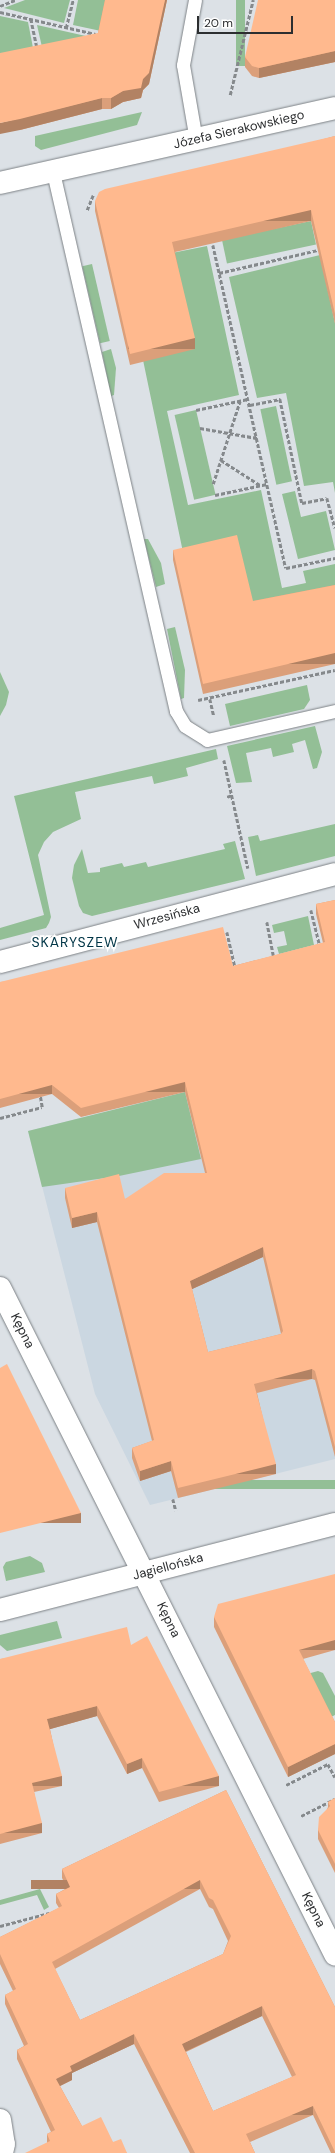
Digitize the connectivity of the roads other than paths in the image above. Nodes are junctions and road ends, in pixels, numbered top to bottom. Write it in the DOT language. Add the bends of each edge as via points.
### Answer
graph roads {
  1 [pos="195,0"];
  2 [pos="335,108"];
  3 [pos="196,140"];
  4 [pos="53,172"];
  5 [pos="0,183"];
  6 [pos="335,711"];
  7 [pos="335,874"];
  8 [pos="0,962"];
  9 [pos="0,1288"];
  10 [pos="335,1524"];
  11 [pos="146,1573"];
  12 [pos="0,1610"];
  13 [pos="335,1954"];
  1 -- 3 [label="lane" via="183,65"];
  2 -- 3 [label="street, Józefa Sierakowskiego"];
  3 -- 4 [label="street, Józefa Sierakowskiego"];
  4 -- 5 [label="street, Józefa Sierakowskiego"];
  4 -- 6 [label="lane" via="176,711 184,726 207,740"];
  7 -- 8 [label="street, Wrzesińska"];
  9 -- 11 [label="street, Kępna"];
  10 -- 11 [label="street, Jagiellońska"];
  11 -- 12 [label="street, Jagiellońska"];
  11 -- 13 [label="street, Kępna"];
}
